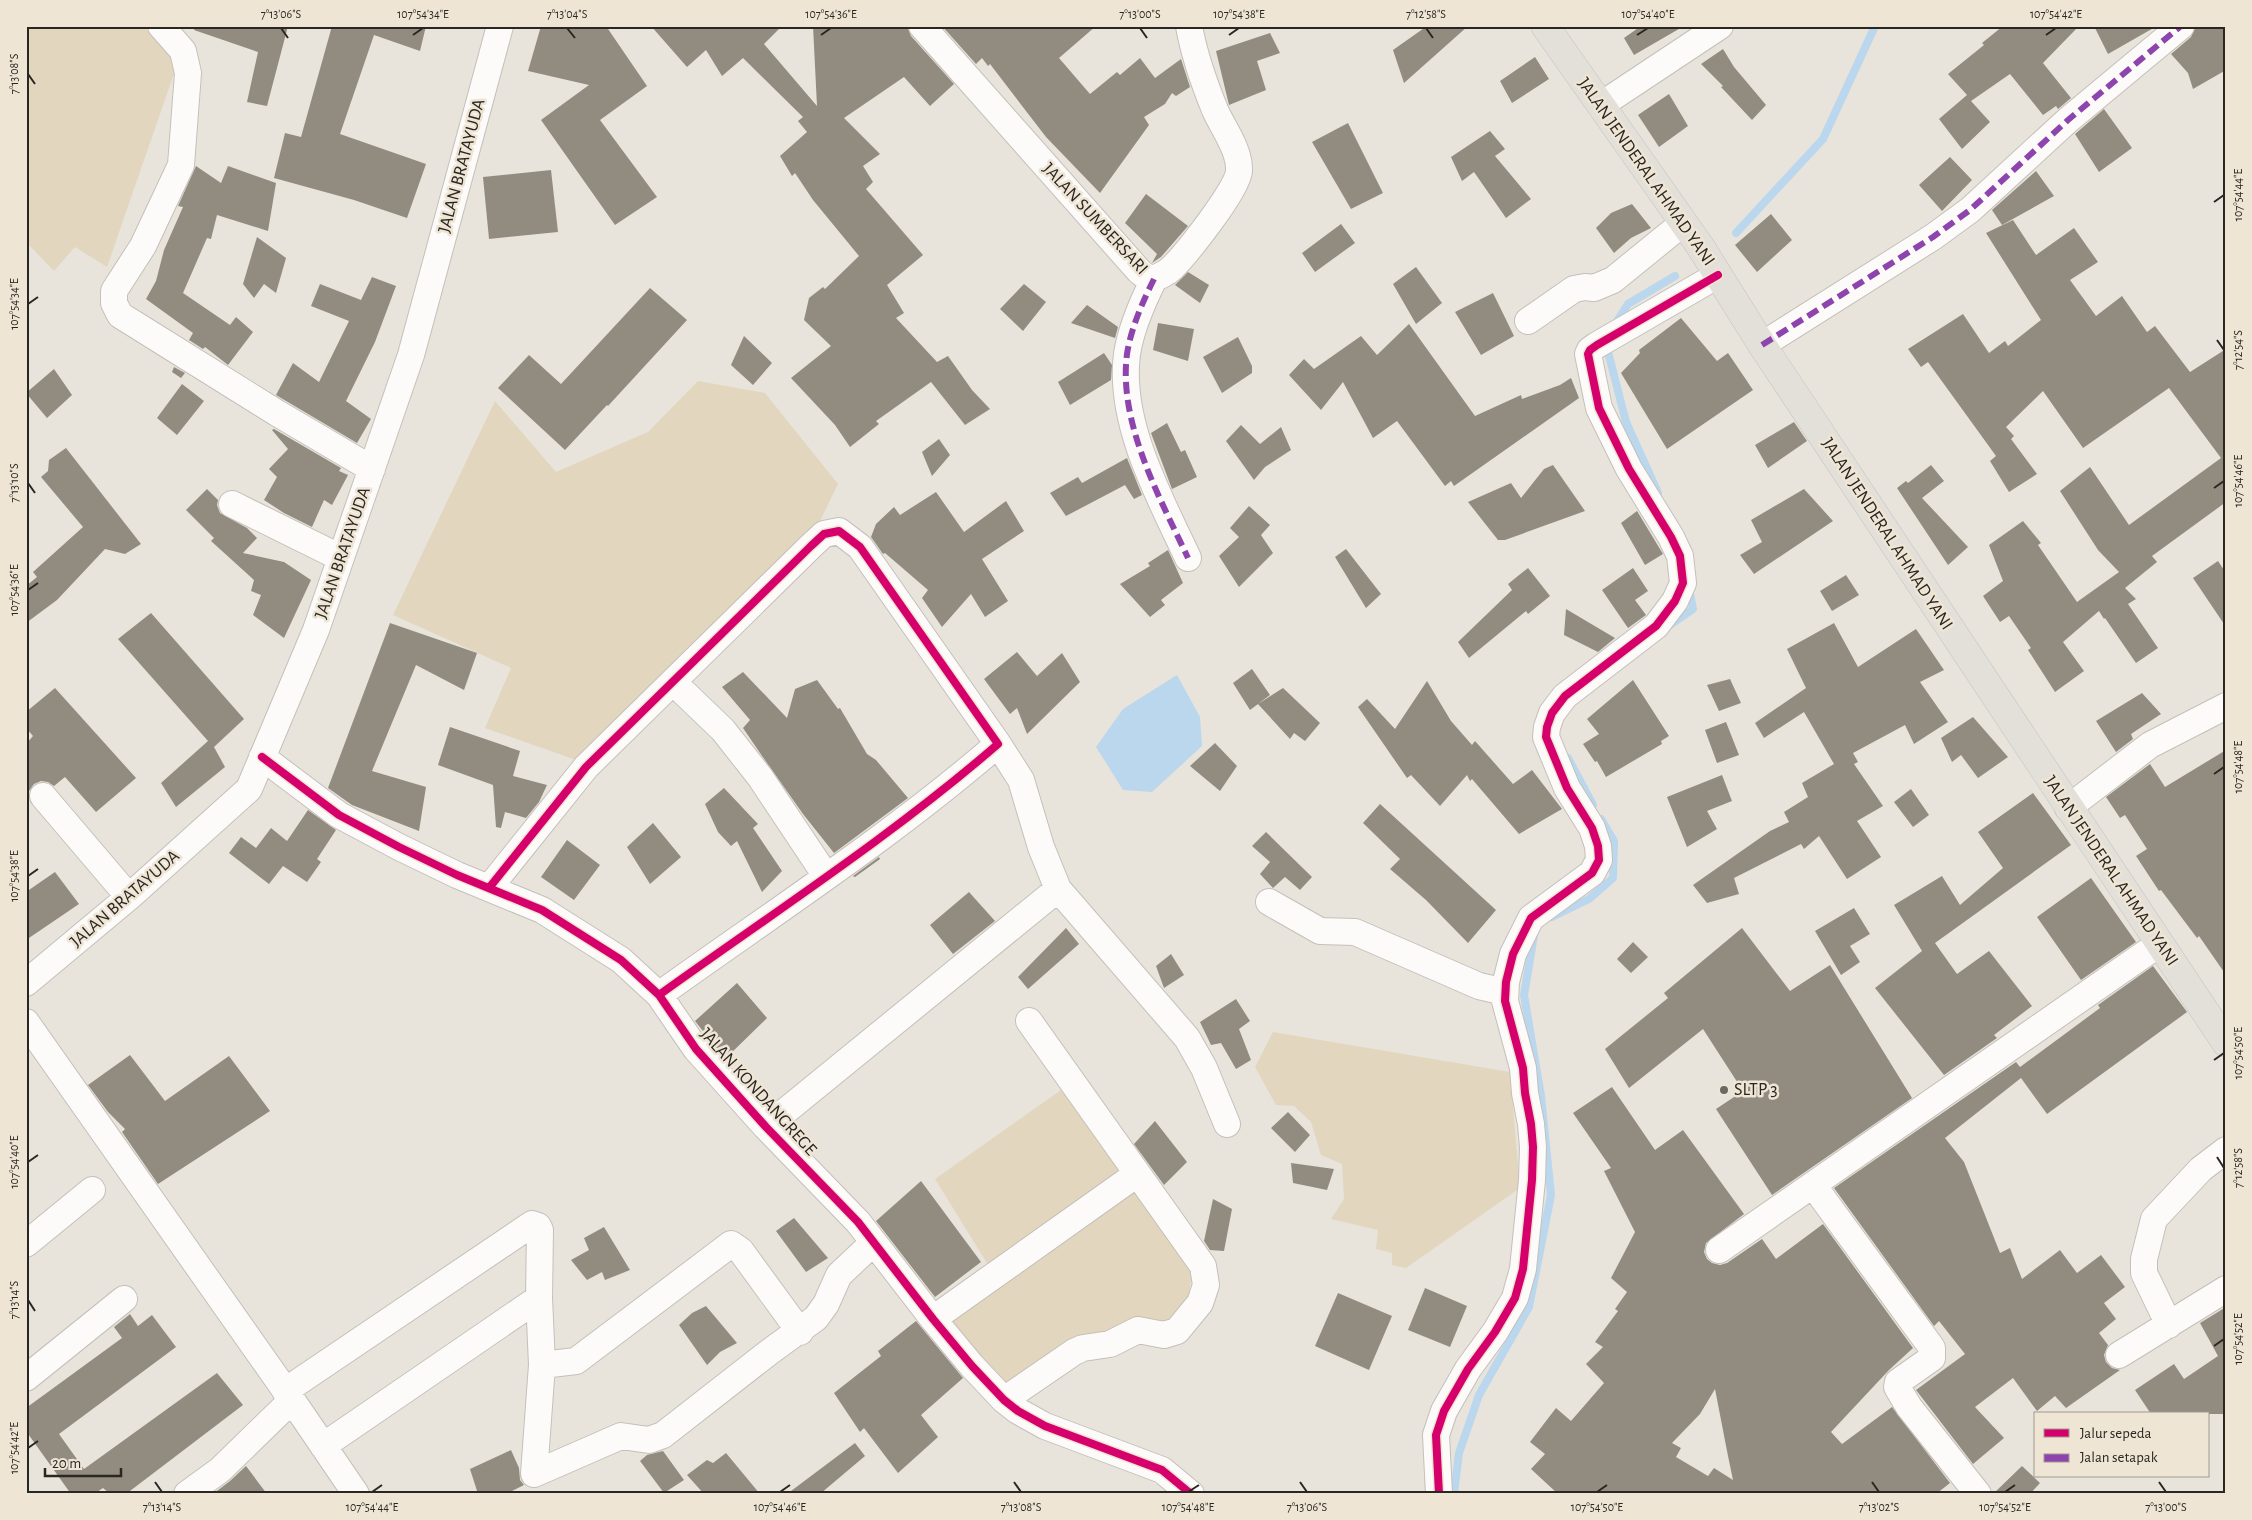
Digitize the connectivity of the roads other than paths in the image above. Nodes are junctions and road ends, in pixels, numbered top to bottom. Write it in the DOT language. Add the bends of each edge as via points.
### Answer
graph roads {
  1 [pos="161,26"];
  2 [pos="500,26"];
  3 [pos="922,26"];
  4 [pos="1189,26"];
  5 [pos="1546,26"];
  6 [pos="1720,26"];
  7 [pos="2181,26"];
  8 [pos="1601,105"];
  9 [pos="1684,225"];
  10 [pos="1716,273"];
  11 [pos="1154,278"];
  12 [pos="1528,321"];
  13 [pos="1762,345"];
  14 [pos="372,468"];
  15 [pos="232,504"];
  16 [pos="341,558"];
  17 [pos="1188,558"];
  18 [pos="673,682"];
  19 [pos="2226,706"];
  20 [pos="998,744"];
  21 [pos="262,757"];
  22 [pos="43,796"];
  23 [pos="2068,808"];
  24 [pos="826,876"];
  25 [pos="489,888"];
  26 [pos="1058,888"];
  27 [pos="129,897"];
  28 [pos="1269,902"];
  29 [pos="2159,944"];
  30 [pos="26,983"];
  31 [pos="1505,992"];
  32 [pos="659,995"];
  33 [pos="1029,1021"];
  34 [pos="26,1022"];
  35 [pos="2226,1044"];
  36 [pos="1227,1124"];
  37 [pos="766,1127"];
  38 [pos="2226,1150"];
  39 [pos="1138,1174"];
  40 [pos="1814,1185"];
  41 [pos="92,1190"];
  42 [pos="873,1242"];
  43 [pos="26,1244"];
  44 [pos="1719,1250"];
  45 [pos="2226,1289"];
  46 [pos="538,1298"];
  47 [pos="124,1299"];
  48 [pos="933,1319"];
  49 [pos="2168,1325"];
  50 [pos="800,1332"];
  51 [pos="2119,1355"];
  52 [pos="542,1365"];
  53 [pos="26,1378"];
  54 [pos="288,1395"];
  55 [pos="1004,1400"];
  56 [pos="323,1446"];
  57 [pos="187,1494"];
  58 [pos="356,1494"];
  59 [pos="1191,1494"];
  60 [pos="1439,1494"];
  61 [pos="1978,1494"];
  1 -- 14 [label="street" via="183,51 188,74 181,166 143,246 114,291 114,303 120,315"];
  2 -- 14 [label="street, JALAN BRATAYUDA" via="411,355"];
  3 -- 11 [label="street, JALAN SUMBERSARI" via="1139,271 1148,278"];
  4 -- 11 [label="street, JALAN SUMBERSARI" via="1194,56 1236,154 1239,170 1236,183 1188,249 1171,269"];
  5 -- 8 [label="main road, JALAN JENDERAL AHMAD YANI"];
  6 -- 8 [label="street"];
  7 -- 13 [label="street" via="2068,120 1970,210 1933,237"];
  8 -- 9 [label="main road, JALAN JENDERAL AHMAD YANI"];
  9 -- 10 [label="main road, JALAN JENDERAL AHMAD YANI"];
  9 -- 12 [label="street" via="1606,284 1574,289"];
  10 -- 13 [label="main road, JALAN JENDERAL AHMAD YANI"];
  10 -- 31 [label="street" via="1607,339 1588,354 1599,408 1629,469 1671,537 1680,556 1683,584 1656,626 1565,696 1552,713 1546,737 1567,788 1592,828 1599,860 1592,873 1531,918 1513,954"];
  11 -- 17 [label="street" via="1127,353 1129,410 1158,493"];
  13 -- 23 [label="main road, JALAN JENDERAL AHMAD YANI"];
  14 -- 16 [label="street, JALAN BRATAYUDA"];
  15 -- 16 [label="street"];
  16 -- 21 [label="street, JALAN BRATAYUDA" via="316,630"];
  18 -- 20 [label="street" via="824,534 839,530 860,547"];
  18 -- 24 [label="street" via="723,730 760,778"];
  18 -- 25 [label="street" via="586,767"];
  19 -- 23 [label="street" via="2150,745"];
  20 -- 24 [label="street"];
  20 -- 26 [label="street" via="1021,780"];
  21 -- 25 [label="street, JALAN KONDANGREGE" via="339,815 399,847"];
  21 -- 27 [label="street, JALAN BRATAYUDA" via="249,788"];
  22 -- 27 [label="street"];
  23 -- 29 [label="main road, JALAN JENDERAL AHMAD YANI"];
  24 -- 32 [label="street"];
  25 -- 32 [label="street, JALAN KONDANGREGE" via="550,915 622,960"];
  26 -- 36 [label="street" via="1187,1038 1204,1068"];
  26 -- 37 [label="street"];
  27 -- 30 [label="street, JALAN BRATAYUDA"];
  28 -- 31 [label="street" via="1320,931 1360,934 1479,986"];
  29 -- 35 [label="main road, JALAN JENDERAL AHMAD YANI"];
  29 -- 40 [label="street"];
  31 -- 60 [label="street" via="1512,1033 1523,1068 1531,1124 1532,1180 1524,1270 1515,1298 1444,1411 1436,1435"];
  32 -- 37 [label="street, JALAN KONDANGREGE" via="696,1049"];
  33 -- 39 [label="street"];
  34 -- 54 [label="street"];
  37 -- 42 [label="street, JALAN KONDANGREGE" via="858,1222"];
  38 -- 49 [label="street" via="2202,1169 2154,1218 2144,1259 2144,1273"];
  39 -- 48 [label="street"];
  39 -- 55 [label="street" via="1203,1266 1206,1285 1200,1303 1177,1331 1164,1335 1138,1330 1110,1344 1083,1348"];
  40 -- 44 [label="street"];
  40 -- 61 [label="street" via="1932,1348 1932,1358 1896,1383 1908,1407"];
  41 -- 43 [label="street"];
  42 -- 48 [label="street, JALAN KONDANGREGE"];
  42 -- 50 [label="street" via="839,1274 826,1304"];
  45 -- 49 [label="street"];
  46 -- 52 [label="street"];
  46 -- 54 [label="street" via="540,1230 532,1224"];
  46 -- 56 [label="street"];
  47 -- 53 [label="street"];
  48 -- 55 [label="street, JALAN KONDANGREGE"];
  49 -- 51 [label="street"];
  50 -- 52 [label="street" via="741,1251 731,1244 576,1360"];
  50 -- 52 [label="street" via="663,1435 649,1440 621,1436 534,1474"];
  54 -- 56 [label="street"];
  54 -- 57 [label="street" via="220,1470"];
  55 -- 59 [label="street, JALAN KONDANGREGE" via="1045,1426 1162,1470"];
  56 -- 58 [label="street"];
}
